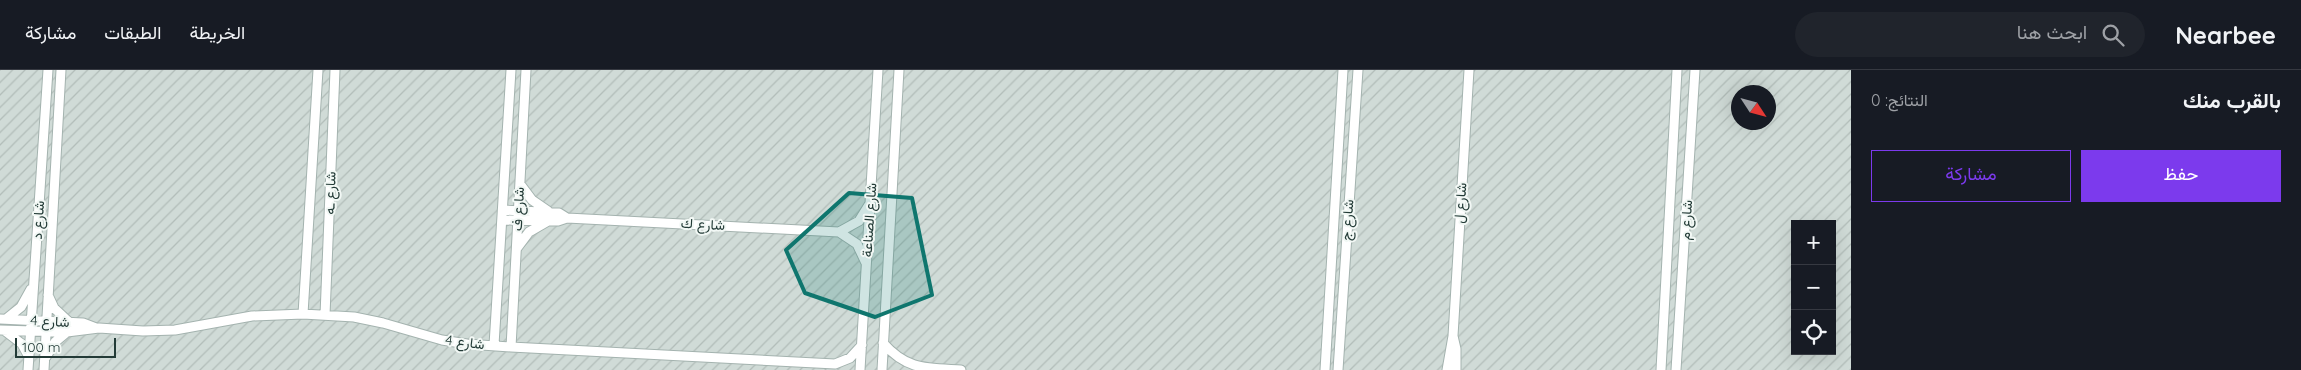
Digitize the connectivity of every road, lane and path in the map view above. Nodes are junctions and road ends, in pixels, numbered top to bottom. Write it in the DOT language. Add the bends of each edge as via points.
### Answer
graph roads {
  1 [pos="48,70"];
  2 [pos="61,70"];
  3 [pos="318,70"];
  4 [pos="335,70"];
  5 [pos="511,70"];
  6 [pos="526,70"];
  7 [pos="878,70"];
  8 [pos="899,70"];
  9 [pos="1344,70"];
  10 [pos="1358,70"];
  11 [pos="1469,70"];
  12 [pos="1677,70"];
  13 [pos="1694,70"];
  14 [pos="1340,122"];
  15 [pos="1354,123"];
  16 [pos="1674,129"];
  17 [pos="1691,129"];
  18 [pos="519,183"];
  19 [pos="871,202"];
  20 [pos="503,210"];
  21 [pos="518,215"];
  22 [pos="550,216"];
  23 [pos="1332,218"];
  24 [pos="1347,219"];
  25 [pos="503,220"];
  26 [pos="839,232"];
  27 [pos="515,251"];
  28 [pos="866,264"];
  29 [pos="34,282"];
  30 [pos="48,295"];
  31 [pos="1664,302"];
  32 [pos="1680,302"];
  33 [pos="303,314"];
  34 [pos="325,315"];
  35 [pos="3,319"];
  36 [pos="31,320"];
  37 [pos="46,321"];
  38 [pos="68,327"];
  39 [pos="1,330"];
  40 [pos="31,331"];
  41 [pos="45,331"];
  42 [pos="1453,336"];
  43 [pos="883,342"];
  44 [pos="862,344"];
  45 [pos="494,345"];
  46 [pos="511,347"];
  47 [pos="1326,356"];
  48 [pos="29,358"];
  49 [pos="1339,360"];
  50 [pos="44,366"];
  51 [pos="838,367"];
  52 [pos="911,369"];
  53 [pos="28,370"];
  54 [pos="860,370"];
  55 [pos="882,370"];
  56 [pos="961,370"];
  57 [pos="1318,370"];
  58 [pos="1325,370"];
  59 [pos="1338,370"];
  60 [pos="1345,370"];
  61 [pos="1447,370"];
  62 [pos="1456,370"];
  63 [pos="1661,370"];
  64 [pos="1676,370"];
  1 -- 29 [label="street, شارع د"];
  2 -- 30 [label="street, شارع د"];
  3 -- 33 [label="street, شارع ـه"];
  4 -- 34 [label="street, شارع ـه"];
  5 -- 20 [label="street, شارع ف"];
  6 -- 18 [label="street, شارع ف"];
  7 -- 19 [label="street, شارع الصناعة"];
  8 -- 43 [label="street, شارع الصناعة"];
  9 -- 14 [label="street, شارع ج"];
  10 -- 15 [label="street, شارع ج"];
  11 -- 42 [label="street, شارع ل"];
  12 -- 16 [label="street, شارع م"];
  13 -- 17 [label="street, شارع م"];
  14 -- 15 [label="street"];
  14 -- 23 [label="street, شارع ج"];
  15 -- 24 [label="street, شارع ج"];
  16 -- 17 [label="street"];
  16 -- 31 [label="street, شارع م"];
  17 -- 32 [label="street, شارع م"];
  18 -- 21 [label="street, شارع ف"];
  18 -- 22 [label="street"];
  19 -- 26 [label="street" via="859,221"];
  19 -- 28 [label="street, شارع الصناعة"];
  20 -- 21 [label="street, شارع ك"];
  20 -- 25 [label="street, شارع ف"];
  21 -- 22 [label="street, شارع ك"];
  21 -- 25 [label="street, شارع ك"];
  21 -- 27 [label="street, شارع ف"];
  22 -- 26 [label="street, شارع ك" via="558,221 567,218"];
  22 -- 27 [label="street" via="529,232"];
  23 -- 24 [label="street"];
  23 -- 47 [label="street, شارع ج"];
  24 -- 49 [label="street, شارع ج"];
  25 -- 45 [label="street, شارع ف"];
  26 -- 28 [label="street" via="857,244"];
  27 -- 46 [label="street, شارع ف"];
  28 -- 44 [label="street, شارع الصناعة"];
  29 -- 35 [label="street" via="21,307"];
  29 -- 36 [label="street, شارع د"];
  30 -- 37 [label="street, شارع د"];
  30 -- 38 [label="street"];
  31 -- 32 [label="street"];
  31 -- 63 [label="street, شارع م"];
  32 -- 64 [label="street, شارع م"];
  33 -- 34 [label="street, شارع 4"];
  33 -- 38 [label="street, شارع 4" via="252,316 174,330 99,328 83,323"];
  34 -- 45 [label="street, شارع 4" via="383,323 442,340"];
  35 -- 36 [label="street, شارع 4"];
  36 -- 37 [label="street, شارع 4"];
  36 -- 40 [label="street, شارع د"];
  37 -- 38 [label="street, شارع 4"];
  37 -- 41 [label="street, شارع د"];
  38 -- 41 [label="street, شارع 4"];
  38 -- 50 [label="street" via="55,342"];
  39 -- 40 [label="street, شارع 4"];
  39 -- 48 [label="street" via="16,338"];
  40 -- 41 [label="street, شارع 4"];
  40 -- 48 [label="street, شارع د"];
  41 -- 50 [label="street, شارع د"];
  42 -- 61 [label="street, شارع ل"];
  42 -- 62 [label="street, شارع ل"];
  43 -- 52 [label="street"];
  43 -- 55 [label="street, شارع الصناعة"];
  44 -- 51 [label="street, شارع 4"];
  44 -- 54 [label="street, شارع الصناعة"];
  45 -- 46 [label="street, شارع 4"];
  46 -- 51 [label="street, شارع 4"];
  47 -- 57 [label="street"];
  47 -- 58 [label="street, شارع ج"];
  48 -- 53 [label="street, شارع د"];
  49 -- 59 [label="street, شارع ج"];
  49 -- 60 [label="street"];
  52 -- 56 [label="street"];
}
